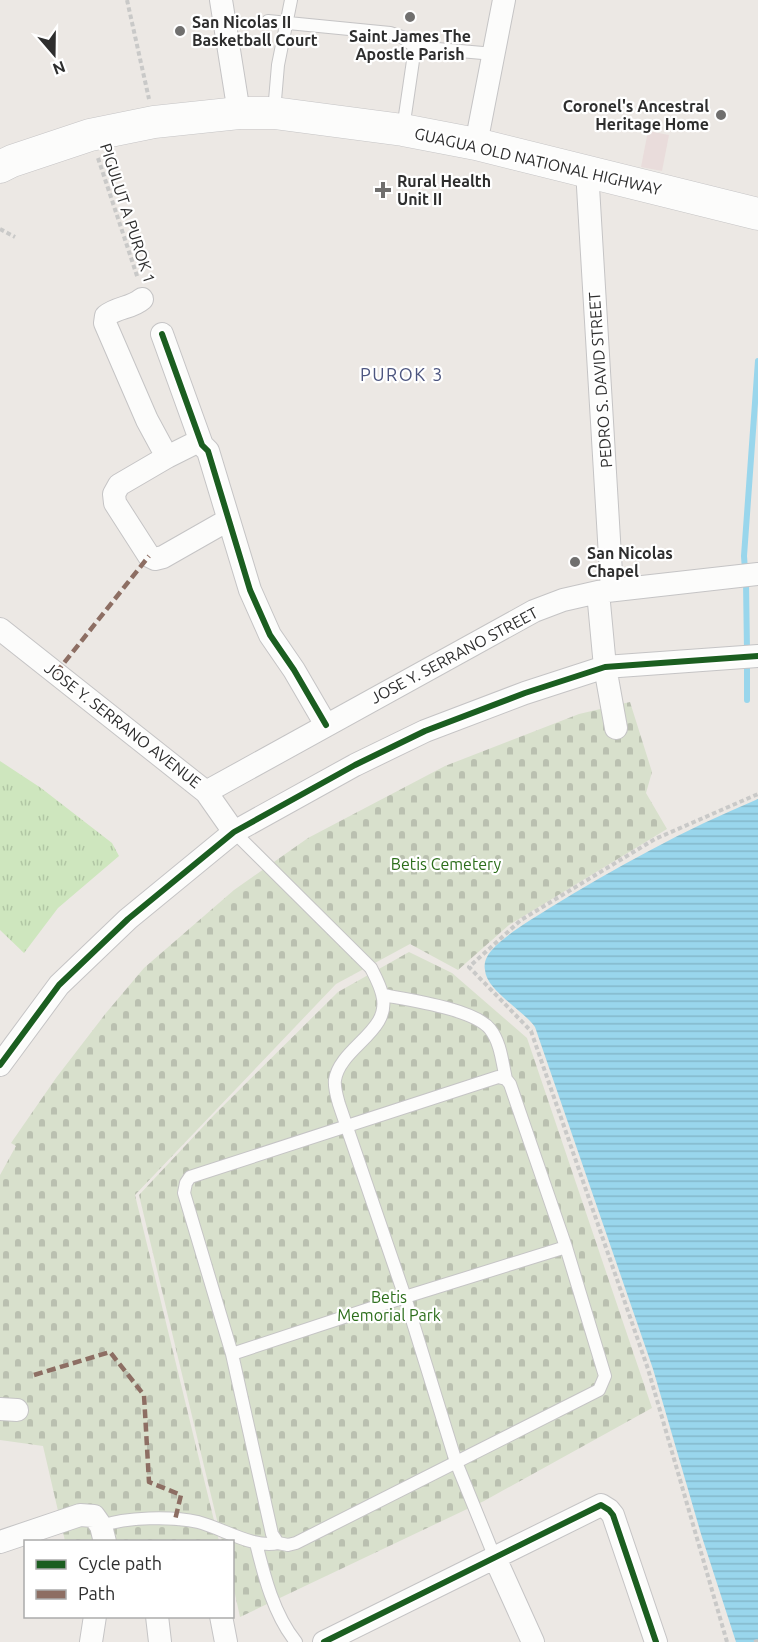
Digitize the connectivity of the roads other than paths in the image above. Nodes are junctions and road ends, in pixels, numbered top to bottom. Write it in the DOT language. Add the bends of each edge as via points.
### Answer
graph roads {
  1 [pos="221,0"];
  2 [pos="291,0"];
  3 [pos="504,0"];
  4 [pos="268,21"];
  5 [pos="286,23"];
  6 [pos="415,47"];
  7 [pos="495,54"];
  8 [pos="238,113"];
  9 [pos="274,114"];
  10 [pos="403,130"];
  11 [pos="476,144"];
  12 [pos="0,167"];
  13 [pos="587,170"];
  14 [pos="746,212"];
  15 [pos="142,299"];
  16 [pos="162,334"];
  17 [pos="202,445"];
  18 [pos="167,457"];
  19 [pos="228,520"];
  20 [pos="758,574"];
  21 [pos="605,591"];
  22 [pos="0,629"];
  23 [pos="758,656"];
  24 [pos="605,668"];
  25 [pos="326,725"];
  26 [pos="616,728"];
  27 [pos="206,792"];
  28 [pos="234,832"];
  29 [pos="383,995"];
  30 [pos="0,1065"];
  31 [pos="506,1079"];
  32 [pos="345,1128"];
  33 [pos="566,1247"];
  34 [pos="405,1297"];
  35 [pos="232,1354"];
  36 [pos="456,1462"];
  37 [pos="103,1534"];
  38 [pos="0,1542"];
  39 [pos="256,1543"];
  40 [pos="278,1543"];
  41 [pos="495,1558"];
  42 [pos="95,1618"];
  43 [pos="157,1618"];
  44 [pos="221,1618"];
  45 [pos="91,1642"];
  46 [pos="160,1642"];
  47 [pos="226,1642"];
  48 [pos="296,1642"];
  49 [pos="324,1642"];
  50 [pos="533,1642"];
  51 [pos="656,1642"];
  1 -- 8 [label="street"];
  2 -- 5 [label="lane"];
  3 -- 7 [label="street"];
  4 -- 5 [label="lane"];
  5 -- 6 [label="lane" via="390,33"];
  5 -- 9 [label="lane"];
  6 -- 7 [label="lane"];
  6 -- 10 [label="lane"];
  7 -- 11 [label="street"];
  8 -- 9 [label="main road, GUAGUA OLD NATIONAL HIGHWAY"];
  8 -- 12 [label="main road, GUAGUA OLD NATIONAL HIGHWAY" via="154,122 90,135"];
  9 -- 10 [label="main road, GUAGUA OLD NATIONAL HIGHWAY"];
  10 -- 11 [label="main road, GUAGUA OLD NATIONAL HIGHWAY"];
  11 -- 13 [label="main road, GUAGUA OLD NATIONAL HIGHWAY"];
  13 -- 14 [label="main road, GUAGUA OLD NATIONAL HIGHWAY"];
  13 -- 21 [label="street, PEDRO S. DAVID STREET"];
  15 -- 18 [label="street" via="113,311 106,316 105,323"];
  16 -- 17 [label="street"];
  17 -- 18 [label="street" via="195,443"];
  17 -- 19 [label="street" via="208,451"];
  18 -- 19 [label="street" via="119,485 114,494 149,556 164,557"];
  19 -- 25 [label="street" via="250,590 270,635"];
  20 -- 21 [label="street, JOSE Y. SERRANO STREET"];
  21 -- 24 [label="street, PEDRO S. DAVID STREET"];
  21 -- 25 [label="street, JOSE Y. SERRANO STREET" via="534,611"];
  22 -- 27 [label="street, JOSE Y. SERRANO AVENUE"];
  23 -- 24 [label="street"];
  24 -- 26 [label="street, PEDRO S. DAVID STREET"];
  24 -- 28 [label="street" via="425,731"];
  25 -- 27 [label="street, JOSE Y. SERRANO STREET"];
  27 -- 28 [label="street, JOSE Y. SERRANO AVENUE"];
  28 -- 29 [label="lane" via="371,968"];
  28 -- 30 [label="street" via="128,919 59,985"];
  29 -- 31 [label="lane" via="448,1009 480,1021 499,1045"];
  29 -- 32 [label="lane" via="383,1010 377,1024 341,1064 335,1081"];
  31 -- 32 [label="lane" via="498,1077"];
  31 -- 33 [label="lane"];
  32 -- 34 [label="lane"];
  32 -- 35 [label="lane" via="190,1177 186,1183 184,1193"];
  33 -- 34 [label="lane"];
  33 -- 36 [label="lane" via="605,1376 603,1383 599,1390"];
  34 -- 35 [label="lane"];
  34 -- 36 [label="lane"];
  35 -- 40 [label="lane" via="272,1534"];
  36 -- 40 [label="lane" via="296,1543"];
  36 -- 41 [label="lane"];
  37 -- 38 [label="street" via="94,1516 80,1515"];
  37 -- 39 [label="lane" via="119,1520 157,1519 197,1522"];
  39 -- 40 [label="lane"];
  39 -- 48 [label="lane" via="269,1588"];
  41 -- 49 [label="street"];
  41 -- 50 [label="street"];
  41 -- 51 [label="street" via="601,1505 613,1515"];
  42 -- 45 [label="street"];
  43 -- 46 [label="street"];
  44 -- 47 [label="street"];
}
